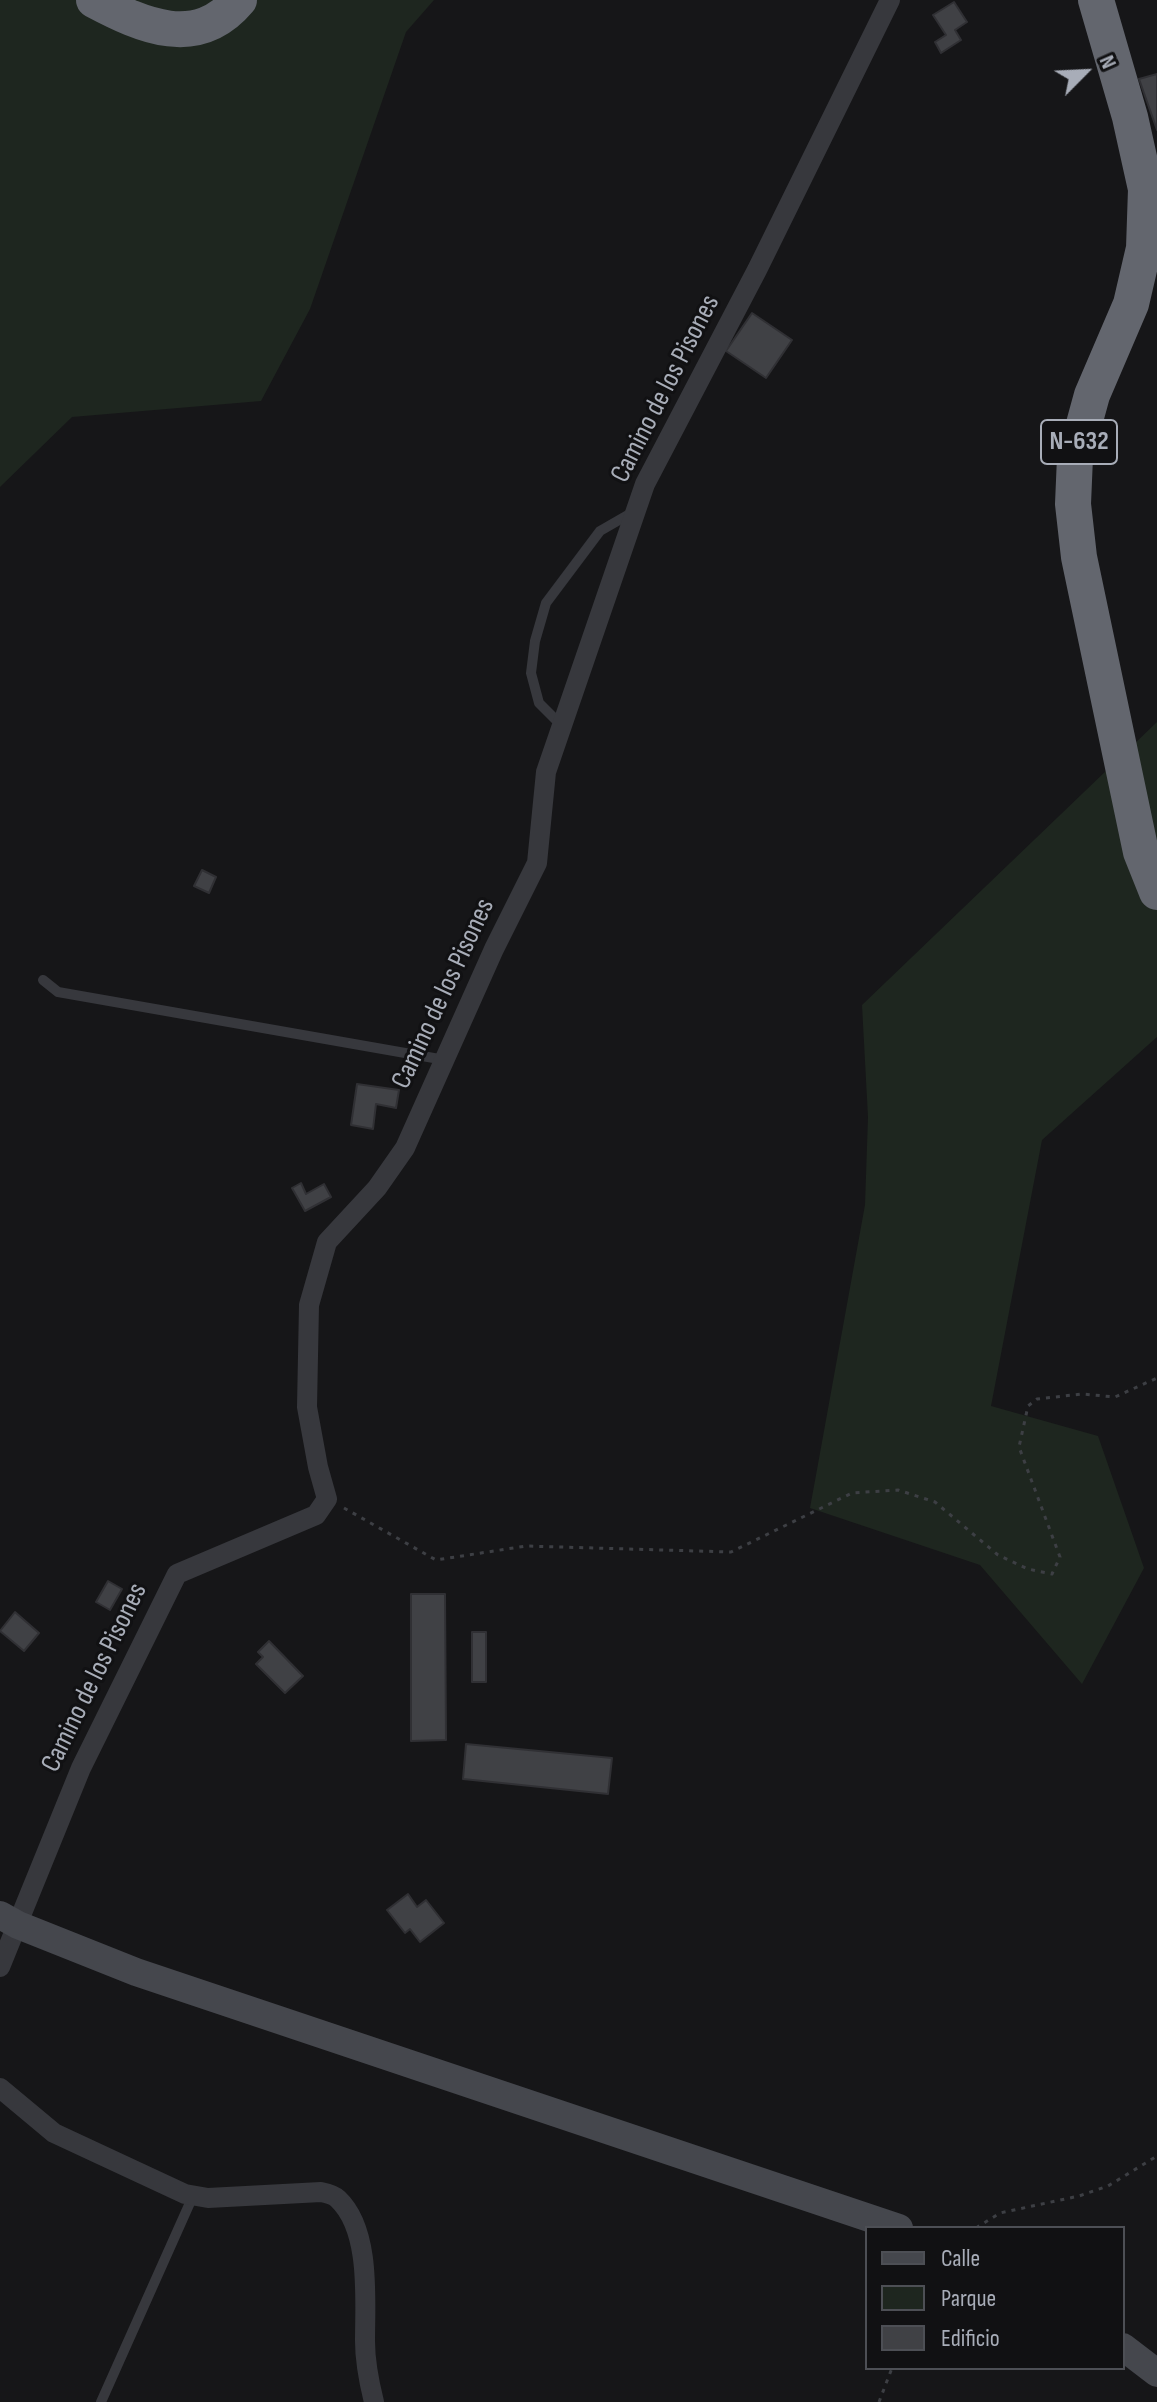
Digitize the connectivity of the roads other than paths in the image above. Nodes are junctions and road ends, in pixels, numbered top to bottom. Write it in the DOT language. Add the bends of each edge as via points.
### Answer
graph roads {
  1 [pos="94,0"];
  2 [pos="239,0"];
  3 [pos="890,0"];
  4 [pos="1096,0"];
  5 [pos="638,509"];
  6 [pos="562,726"];
  7 [pos="1157,892"];
  8 [pos="43,980"];
  9 [pos="445,1060"];
  10 [pos="9,1920"];
  11 [pos="0,1967"];
  12 [pos="0,2088"];
  13 [pos="193,2196"];
  14 [pos="893,2226"];
  15 [pos="1125,2349"];
  16 [pos="1157,2373"];
  17 [pos="101,2402"];
  18 [pos="374,2402"];
  1 -- 2 [label="highway" via="150,26 181,30 209,25"];
  3 -- 5 [label="street, Camino de los Pisones" via="645,484"];
  4 -- 7 [label="highway, N-632" via="1146,189 1144,248 1131,304 1092,395 1075,457 1073,504 1079,557 1141,852"];
  5 -- 6 [label="street, Camino de los Pisones"];
  5 -- 6 [label="lane" via="600,531 546,603 531,673 539,703"];
  6 -- 9 [label="street, Camino de los Pisones" via="546,772 537,863"];
  8 -- 9 [label="lane" via="58,992"];
  9 -- 10 [label="street, Camino de los Pisones" via="405,1148 327,1242 309,1305 307,1407 327,1499 316,1515 177,1574"];
  10 -- 11 [label="street, Camino de los Pisones"];
  10 -- 14 [label="street" via="136,1972"];
  12 -- 13 [label="street" via="54,2133"];
  13 -- 17 [label="lane"];
  13 -- 18 [label="street" via="321,2192 337,2197 359,2242 367,2280 365,2343"];
  15 -- 16 [label="street"];
}
